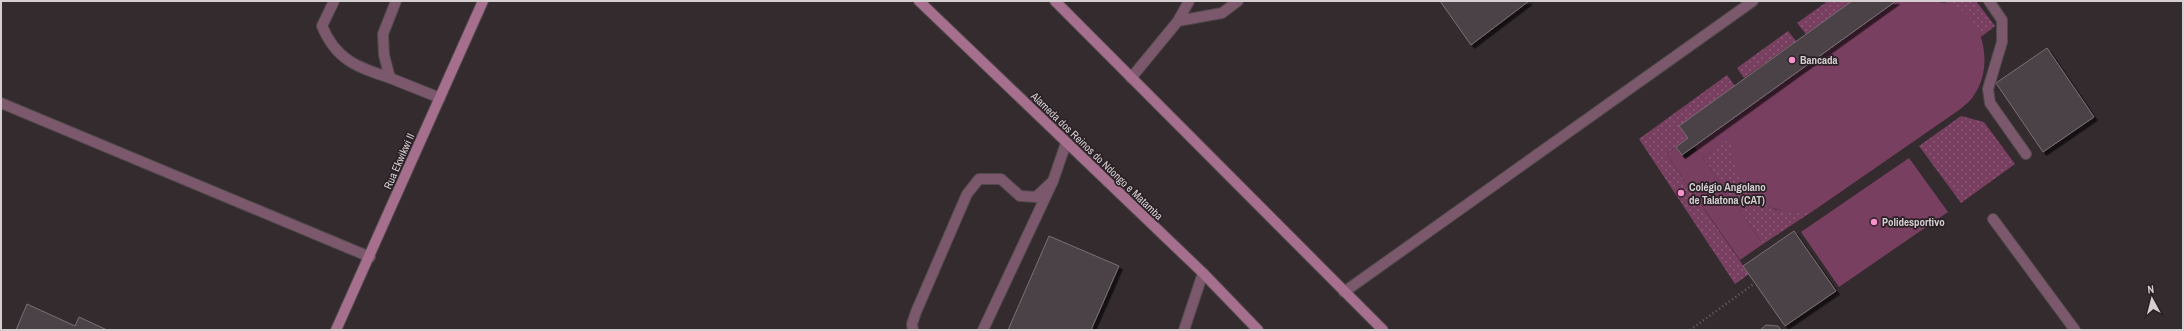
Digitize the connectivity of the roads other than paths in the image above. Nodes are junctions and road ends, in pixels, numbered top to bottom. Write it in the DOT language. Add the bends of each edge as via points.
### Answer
graph roads {
  1 [pos="334,1"];
  2 [pos="396,1"];
  3 [pos="483,1"];
  4 [pos="919,1"];
  5 [pos="1055,1"];
  6 [pos="1189,1"];
  7 [pos="1238,1"];
  8 [pos="1753,1"];
  9 [pos="1989,1"];
  10 [pos="1178,21"];
  11 [pos="390,78"];
  12 [pos="1132,78"];
  13 [pos="440,98"];
  14 [pos="1,103"];
  15 [pos="1066,143"];
  16 [pos="2026,154"];
  17 [pos="1053,181"];
  18 [pos="1993,219"];
  19 [pos="370,257"];
  20 [pos="1203,273"];
  21 [pos="1344,292"];
  22 [pos="336,330"];
  23 [pos="913,330"];
  24 [pos="983,330"];
  25 [pos="1184,330"];
  26 [pos="1258,330"];
  27 [pos="1383,330"];
  28 [pos="2075,330"];
  1 -- 11 [label="lane" via="322,26 332,47 363,69"];
  2 -- 11 [label="lane" via="383,34 384,55"];
  3 -- 13 [label="main road, Rua Ekwikwi II"];
  4 -- 15 [label="main road, Alameda dos Reinos do Ndongo e Matamba"];
  5 -- 12 [label="main road"];
  6 -- 10 [label="lane"];
  7 -- 10 [label="lane" via="1222,13"];
  8 -- 21 [label="lane"];
  9 -- 16 [label="lane" via="2002,20 2002,42 1988,89 1990,103"];
  10 -- 12 [label="lane"];
  11 -- 13 [label="lane"];
  12 -- 21 [label="main road"];
  13 -- 19 [label="main road, Rua Ekwikwi II"];
  14 -- 19 [label="lane"];
  15 -- 17 [label="lane"];
  15 -- 20 [label="main road, Alameda dos Reinos do Ndongo e Matamba"];
  17 -- 23 [label="lane" via="1036,196 1020,196 1001,179 979,179 967,194 916,312"];
  17 -- 24 [label="lane"];
  18 -- 28 [label="lane"];
  19 -- 22 [label="main road, Rua Ekwikwi II"];
  20 -- 25 [label="lane"];
  20 -- 26 [label="main road, Alameda dos Reinos do Ndongo e Matamba"];
  21 -- 27 [label="main road"];
}
